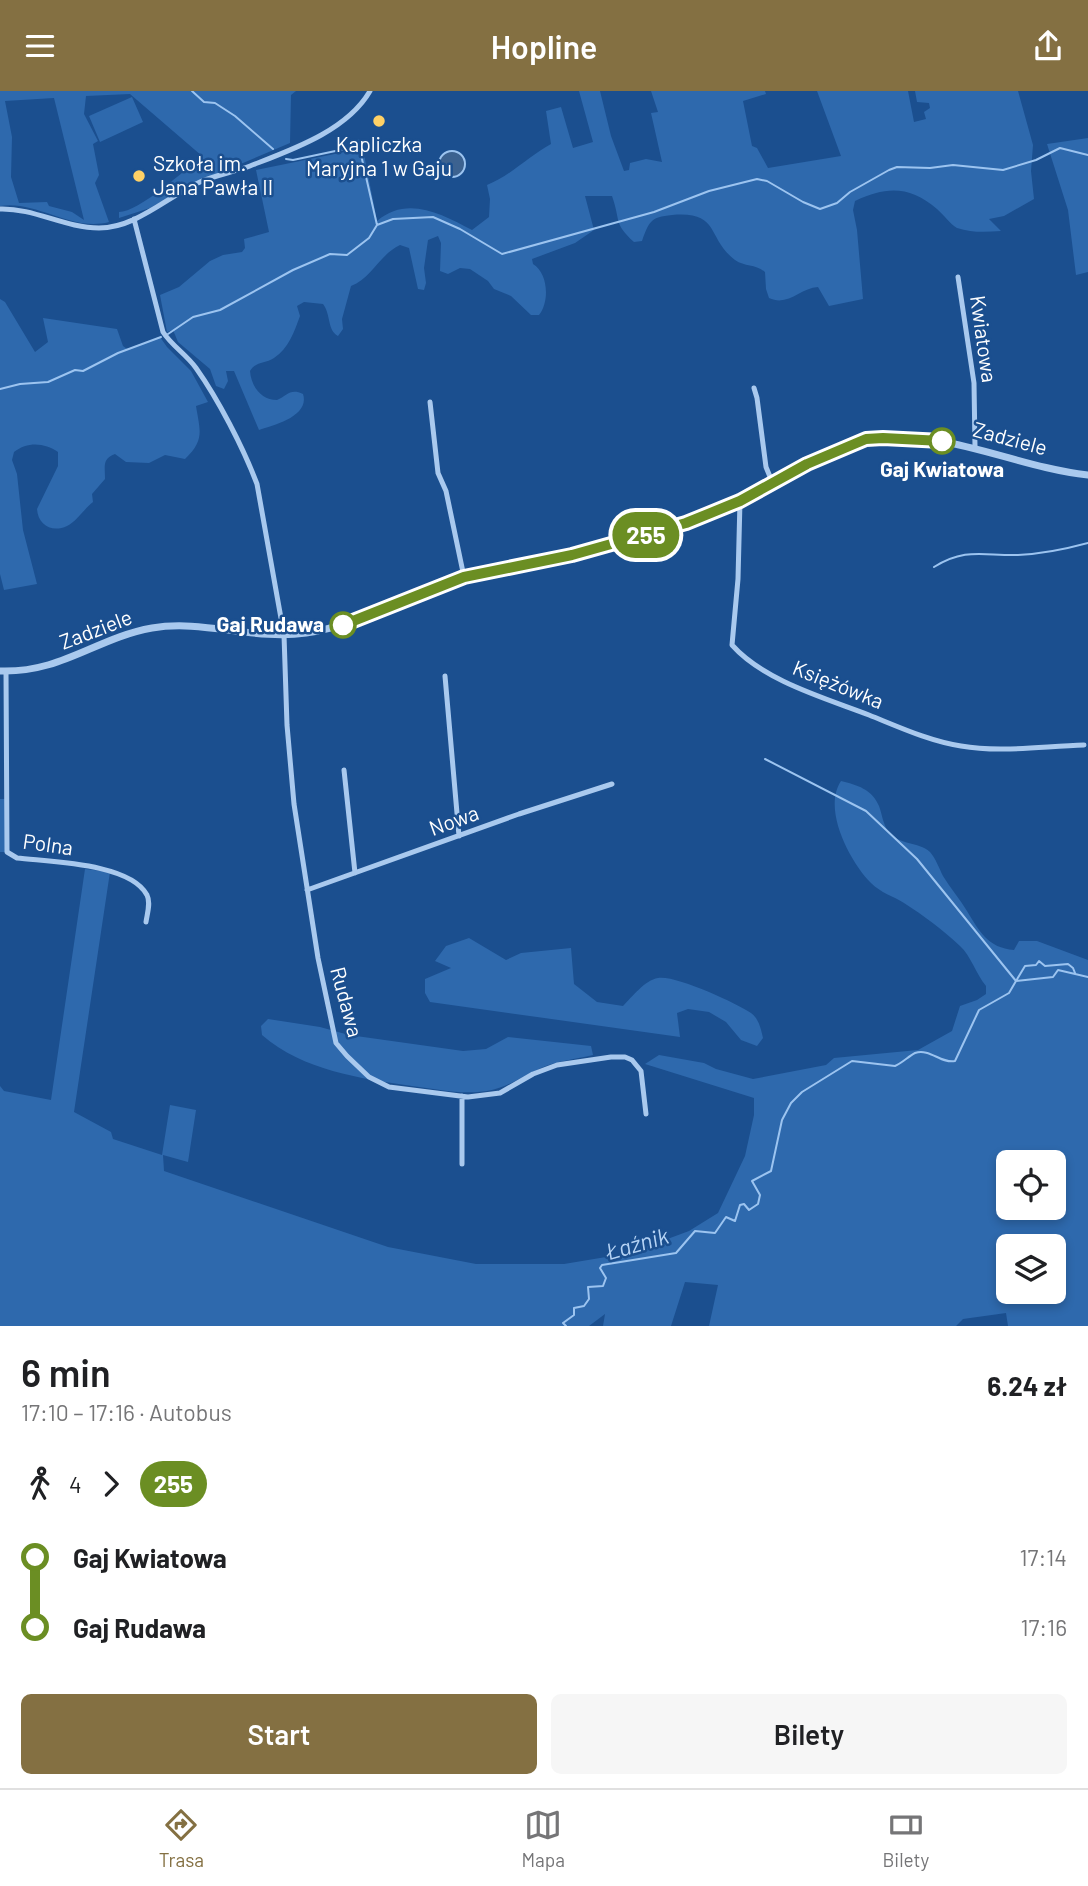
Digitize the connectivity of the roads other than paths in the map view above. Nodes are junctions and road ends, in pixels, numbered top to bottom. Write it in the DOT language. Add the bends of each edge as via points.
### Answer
graph roads {
  1 [pos="370,91"];
  2 [pos="0,209"];
  3 [pos="132,221"];
  4 [pos="958,277"];
  5 [pos="754,388"];
  6 [pos="430,402"];
  7 [pos="975,447"];
  8 [pos="1088,475"];
  9 [pos="773,484"];
  10 [pos="740,501"];
  11 [pos="464,577"];
  12 [pos="284,635"];
  13 [pos="3,671"];
  14 [pos="445,676"];
  15 [pos="1084,745"];
  16 [pos="344,770"];
  17 [pos="612,784"];
  18 [pos="459,836"];
  19 [pos="355,873"];
  20 [pos="307,890"];
  21 [pos="146,922"];
  22 [pos="462,1096"];
  23 [pos="646,1114"];
  24 [pos="462,1164"];
  1 -- 3 [label="street" via="347,116 310,141 201,181"];
  2 -- 3 [label="street" via="16,208 101,228"];
  3 -- 12 [label="street, Rudawa" via="163,332 200,375 257,484"];
  4 -- 7 [label="street, Kwiatowa" via="974,383"];
  5 -- 9 [label="street" via="766,467"];
  6 -- 11 [label="street" via="438,473"];
  7 -- 8 [label="street, Zadziele"];
  7 -- 9 [label="street, Zadziele" via="933,440 866,439"];
  9 -- 10 [label="street, Zadziele"];
  10 -- 11 [label="street, Zadziele" via="606,547"];
  10 -- 15 [label="street, Księżówka" via="732,645 744,658 809,693 962,747"];
  11 -- 12 [label="street, Zadziele" via="343,624"];
  12 -- 13 [label="street, Zadziele" via="153,628 43,668"];
  12 -- 20 [label="street, Rudawa" via="293,804"];
  13 -- 21 [label="street, Polna" via="7,852 17,858 118,872 147,894"];
  14 -- 18 [label="street"];
  16 -- 19 [label="street"];
  17 -- 18 [label="street, Nowa"];
  18 -- 19 [label="street, Nowa"];
  19 -- 20 [label="street, Nowa"];
  20 -- 22 [label="street, Rudawa" via="336,1042 369,1077 389,1087"];
  22 -- 23 [label="street, Rudawa" via="500,1093 557,1065 620,1056 632,1060 641,1071"];
  22 -- 24 [label="street"];
}
